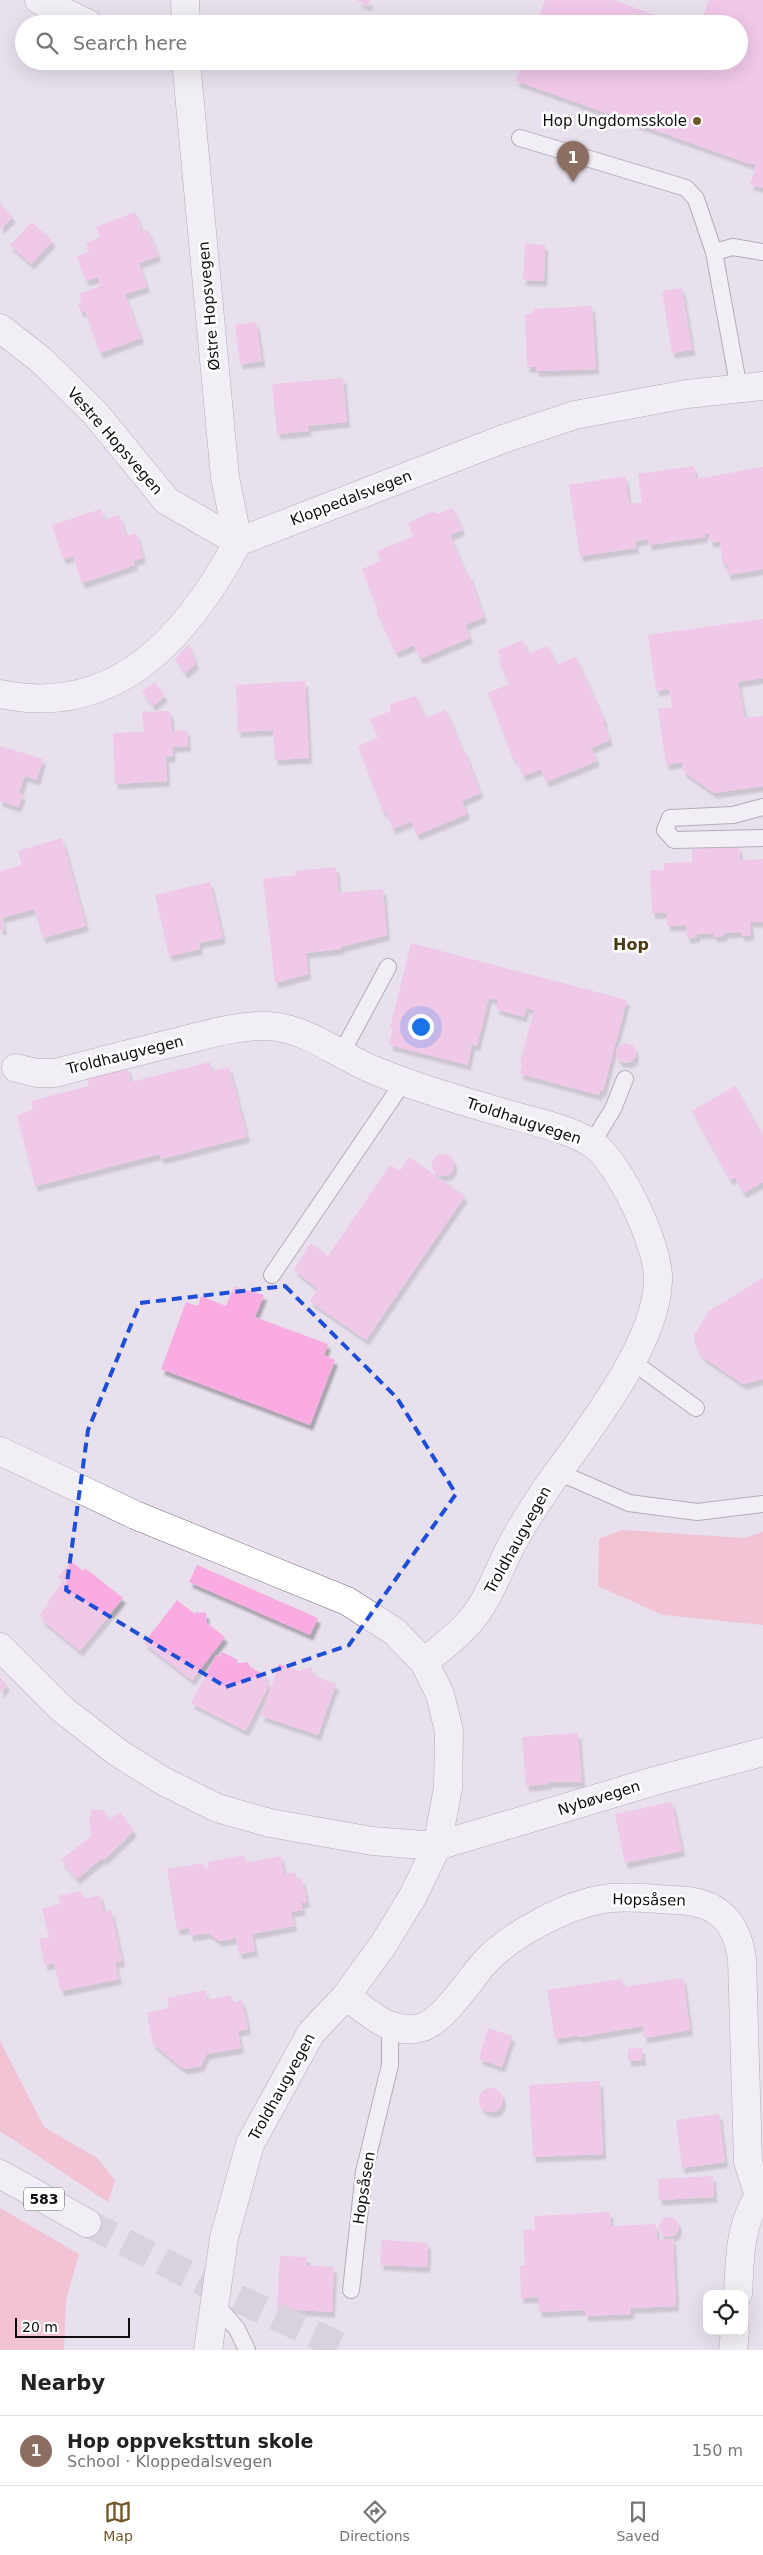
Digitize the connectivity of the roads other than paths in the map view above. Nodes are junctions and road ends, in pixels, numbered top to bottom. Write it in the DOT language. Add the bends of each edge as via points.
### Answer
graph roads {
  1 [pos="39,0"];
  2 [pos="185,0"];
  3 [pos="70,15"];
  4 [pos="186,15"];
  5 [pos="182,70"];
  6 [pos="520,138"];
  7 [pos="714,252"];
  8 [pos="763,252"];
  9 [pos="0,328"];
  10 [pos="751,388"];
  11 [pos="238,542"];
  12 [pos="0,694"];
  13 [pos="763,806"];
  14 [pos="763,838"];
  15 [pos="388,967"];
  16 [pos="341,1054"];
  17 [pos="16,1068"];
  18 [pos="625,1079"];
  19 [pos="404,1081"];
  20 [pos="592,1143"];
  21 [pos="272,1275"];
  22 [pos="632,1362"];
  23 [pos="696,1408"];
  24 [pos="0,1451"];
  25 [pos="558,1472"];
  26 [pos="763,1504"];
  27 [pos="0,1647"];
  28 [pos="424,1662"];
  29 [pos="763,1752"];
  30 [pos="436,1846"];
  31 [pos="346,1996"];
  32 [pos="390,2027"];
  33 [pos="0,2174"];
  34 [pos="761,2198"];
  35 [pos="87,2223"];
  36 [pos="351,2290"];
  37 [pos="738,2290"];
  38 [pos="214,2302"];
  39 [pos="735,2335"];
  40 [pos="208,2350"];
  41 [pos="247,2350"];
  42 [pos="733,2350"];
  1 -- 3 [label="street"];
  2 -- 4 [label="street"];
  5 -- 11 [label="street, Østre Hopsvegen" via="225,477"];
  6 -- 7 [label="lane" via="686,188 696,198"];
  7 -- 8 [label="lane" via="732,247"];
  7 -- 10 [label="lane"];
  9 -- 11 [label="street, Vestre Hopsvegen" via="41,360 94,412 167,501"];
  10 -- 11 [label="street, Kloppedalsvegen" via="687,394 575,415 503,439"];
  11 -- 12 [label="street" via="219,578 185,624 149,661 110,684 68,697 24,699"];
  13 -- 14 [label="lane" via="733,815 670,818 664,830 674,840"];
  15 -- 16 [label="lane"];
  16 -- 17 [label="street, Troldhaugvegen" via="301,1033 268,1026 222,1031 55,1073"];
  16 -- 19 [label="street, Troldhaugvegen"];
  18 -- 20 [label="lane"];
  19 -- 20 [label="street, Troldhaugvegen"];
  19 -- 21 [label="lane"];
  20 -- 22 [label="street, Troldhaugvegen" via="619,1172 650,1238 656,1262 658,1281 651,1319"];
  22 -- 23 [label="lane"];
  22 -- 25 [label="street, Troldhaugvegen"];
  24 -- 28 [label="street, Troldhaugvegen" via="127,1511 347,1601 395,1632"];
  25 -- 26 [label="lane" via="629,1504 697,1512"];
  25 -- 28 [label="street, Troldhaugvegen" via="510,1548 472,1619"];
  27 -- 30 [label="street" via="62,1709 117,1752 163,1781 217,1808 270,1823 372,1841"];
  28 -- 30 [label="street, Troldhaugvegen" via="440,1694 449,1731 448,1788"];
  29 -- 30 [label="street, Nybøvegen"];
  30 -- 31 [label="street, Troldhaugvegen" via="388,1937"];
  31 -- 32 [label="street"];
  31 -- 38 [label="street, Troldhaugvegen" via="311,2033 250,2144 224,2238"];
  32 -- 34 [label="street, Hopsåsen" via="407,2030 425,2026 448,2008 486,1960 527,1928 584,1903 611,1898 693,1900 716,1909 731,1924 741,1952 748,2162"];
  32 -- 36 [label="lane, Hopsåsen" via="390,2065 364,2172"];
  33 -- 35 [label="street, 583"];
  34 -- 37 [label="street, Hopsåsen" via="751,2208 742,2232"];
  38 -- 40 [label="street, Troldhaugvegen"];
  38 -- 41 [label="lane" via="237,2329"];
  39 -- 42 [label="street"];
}
